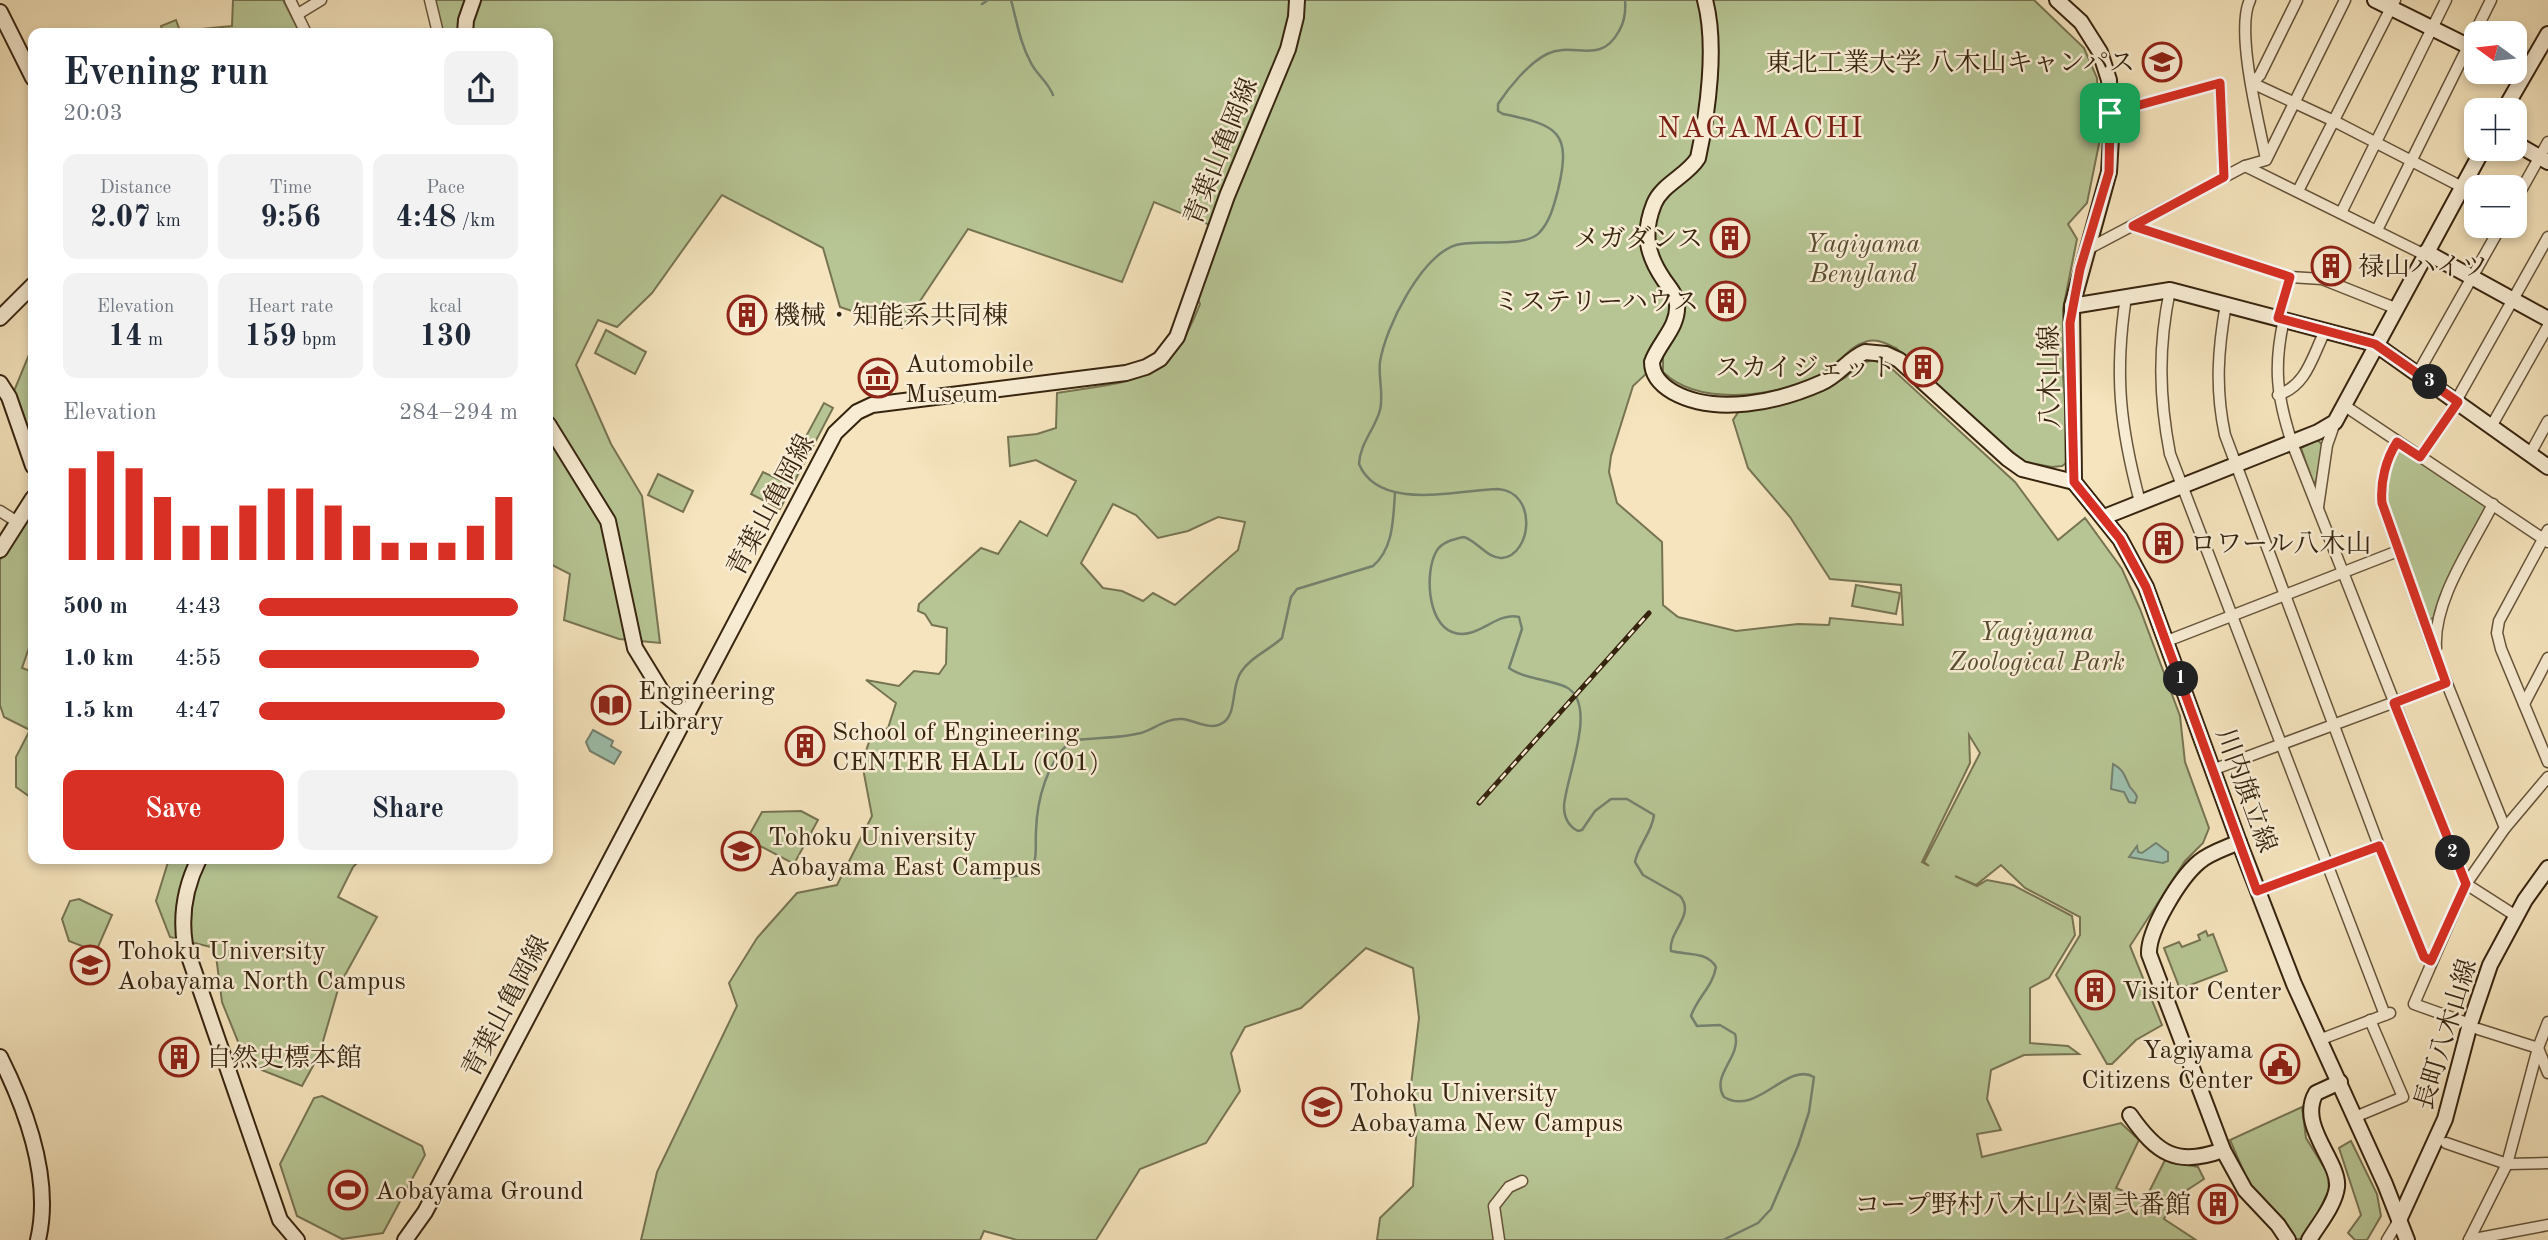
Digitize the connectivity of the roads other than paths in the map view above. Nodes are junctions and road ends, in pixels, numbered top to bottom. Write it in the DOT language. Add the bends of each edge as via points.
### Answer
graph roads {
  1 [pos="290,0"];
  2 [pos="321,0"];
  3 [pos="430,0"];
  4 [pos="473,0"];
  5 [pos="1297,0"];
  6 [pos="1705,0"];
  7 [pos="2057,0"];
  8 [pos="2250,0"];
  9 [pos="2297,0"];
  10 [pos="2345,0"];
  11 [pos="2375,0"];
  12 [pos="2446,0"];
  13 [pos="2491,0"];
  14 [pos="2393,4"];
  15 [pos="0,12"];
  16 [pos="298,14"];
  17 [pos="2483,21"];
  18 [pos="304,28"];
  19 [pos="437,28"];
  20 [pos="466,28"];
  21 [pos="2432,28"];
  22 [pos="2548,34"];
  23 [pos="2464,45"];
  24 [pos="2527,62"];
  25 [pos="2464,64"];
  26 [pos="28,68"];
  27 [pos="2252,83"];
  28 [pos="2295,103"];
  29 [pos="2110,113"];
  30 [pos="2334,121"];
  31 [pos="2548,142"];
  32 [pos="2375,143"];
  33 [pos="2527,150"];
  34 [pos="2544,159"];
  35 [pos="2266,160"];
  36 [pos="2476,161"];
  37 [pos="2411,162"];
  38 [pos="2245,166"];
  39 [pos="2224,177"];
  40 [pos="2527,184"];
  41 [pos="2462,187"];
  42 [pos="2298,191"];
  43 [pos="2341,213"];
  44 [pos="2133,226"];
  45 [pos="2377,230"];
  46 [pos="2548,237"];
  47 [pos="2494,238"];
  48 [pos="2086,250"];
  49 [pos="2426,253"];
  50 [pos="2290,277"];
  51 [pos="2473,277"];
  52 [pos="28,290"];
  53 [pos="2170,290"];
  54 [pos="2126,296"];
  55 [pos="2513,300"];
  56 [pos="2226,304"];
  57 [pos="2072,306"];
  58 [pos="2395,308"];
  59 [pos="0,318"];
  60 [pos="2281,318"];
  61 [pos="2548,319"];
  62 [pos="2548,326"];
  63 [pos="2325,331"];
  64 [pos="2375,344"];
  65 [pos="2417,373"];
  66 [pos="0,383"];
  67 [pos="2278,395"];
  68 [pos="2457,401"];
  69 [pos="2345,406"];
  70 [pos="2548,421"];
  71 [pos="2335,422"];
  72 [pos="2492,425"];
  73 [pos="553,432"];
  74 [pos="2397,442"];
  75 [pos="2291,443"];
  76 [pos="28,452"];
  77 [pos="2530,454"];
  78 [pos="2420,457"];
  79 [pos="2235,465"];
  80 [pos="2548,467"];
  81 [pos="2074,482"];
  82 [pos="2181,485"];
  83 [pos="2140,502"];
  84 [pos="2493,504"];
  85 [pos="28,507"];
  86 [pos="2318,508"];
  87 [pos="0,511"];
  88 [pos="2104,517"];
  89 [pos="19,523"];
  90 [pos="2546,537"];
  91 [pos="0,550"];
  92 [pos="2398,551"];
  93 [pos="2343,572"];
  94 [pos="2286,594"];
  95 [pos="2231,615"];
  96 [pos="2166,641"];
  97 [pos="2548,657"];
  98 [pos="2437,659"];
  99 [pos="2446,683"];
  100 [pos="2394,703"];
  101 [pos="2524,704"];
  102 [pos="686,712"];
  103 [pos="2333,725"];
  104 [pos="2280,745"];
  105 [pos="2548,762"];
  106 [pos="2212,770"];
  107 [pos="2548,777"];
  108 [pos="2505,828"];
  109 [pos="2239,842"];
  110 [pos="2379,846"];
  111 [pos="198,864"];
  112 [pos="2327,864"];
  113 [pos="2548,868"];
  114 [pos="2548,883"];
  115 [pos="2466,884"];
  116 [pos="2257,891"];
  117 [pos="2516,916"];
  118 [pos="2431,961"];
  119 [pos="2370,1020"];
  120 [pos="2548,1022"];
  121 [pos="2474,1027"];
  122 [pos="2319,1040"];
  123 [pos="2538,1048"];
  124 [pos="0,1058"];
  125 [pos="2548,1073"];
  126 [pos="2340,1082"];
  127 [pos="2130,1115"];
  128 [pos="2355,1117"];
  129 [pos="2446,1143"];
  130 [pos="2223,1150"];
  131 [pos="2548,1163"];
  132 [pos="2507,1164"];
  133 [pos="1522,1181"];
  134 [pos="2399,1220"];
  135 [pos="2548,1225"];
  136 [pos="38,1240"];
  137 [pos="297,1240"];
  138 [pos="405,1240"];
  139 [pos="1499,1240"];
  140 [pos="2288,1240"];
  141 [pos="2309,1240"];
  142 [pos="2387,1240"];
  143 [pos="2407,1240"];
  144 [pos="2469,1240"];
  1 -- 16 [label="street"];
  2 -- 16 [label="street"];
  3 -- 19 [label="street"];
  4 -- 20 [label="street"];
  5 -- 102 [label="street, 青葉山亀岡線" via="1288,49 1171,348 1146,367 1126,373 872,405 857,412 835,433"];
  6 -- 81 [label="street" via="1712,27 1711,54 1698,158 1658,196 1648,231 1651,261 1677,302 1674,321 1653,362 1659,382 1684,398 1746,403 1825,382 1865,352 1886,354 2022,469"];
  7 -- 29 [label="street, 八木山線" via="2081,22 2100,52 2109,80"];
  8 -- 27 [label="street" via="2244,11"];
  9 -- 27 [label="street"];
  10 -- 28 [label="street"];
  11 -- 14 [label="street"];
  12 -- 21 [label="street"];
  13 -- 17 [label="street"];
  14 -- 21 [label="street"];
  14 -- 30 [label="street"];
  15 -- 26 [label="street"];
  16 -- 18 [label="street"];
  21 -- 23 [label="street"];
  21 -- 32 [label="street"];
  22 -- 24 [label="street"];
  25 -- 37 [label="street"];
  27 -- 28 [label="street"];
  27 -- 35 [label="street"];
  28 -- 30 [label="street"];
  28 -- 35 [label="street"];
  29 -- 39 [label="street" via="2220,83"];
  29 -- 48 [label="street, 八木山線" via="2109,172"];
  30 -- 32 [label="street"];
  30 -- 42 [label="street"];
  31 -- 34 [label="street"];
  32 -- 37 [label="street"];
  32 -- 43 [label="street"];
  33 -- 34 [label="street"];
  34 -- 40 [label="street"];
  35 -- 38 [label="street"];
  36 -- 41 [label="street"];
  37 -- 41 [label="street"];
  37 -- 45 [label="street"];
  38 -- 39 [label="street"];
  38 -- 42 [label="street"];
  39 -- 44 [label="street"];
  41 -- 49 [label="street"];
  42 -- 43 [label="street"];
  43 -- 45 [label="street"];
  44 -- 48 [label="street"];
  44 -- 50 [label="street"];
  45 -- 49 [label="street"];
  46 -- 55 [label="street"];
  47 -- 51 [label="street"];
  48 -- 57 [label="street, 八木山線"];
  49 -- 51 [label="street"];
  49 -- 58 [label="street"];
  50 -- 58 [label="street" via="2322,279"];
  50 -- 60 [label="street"];
  51 -- 55 [label="street"];
  51 -- 65 [label="street"];
  52 -- 59 [label="street"];
  53 -- 54 [label="street"];
  53 -- 56 [label="street"];
  53 -- 82 [label="street" via="2162,331 2161,396"];
  54 -- 57 [label="street"];
  54 -- 83 [label="street" via="2119,356 2120,411"];
  55 -- 61 [label="street"];
  55 -- 68 [label="street"];
  56 -- 60 [label="street"];
  56 -- 79 [label="street" via="2218,390"];
  57 -- 81 [label="street, 八木山線"];
  58 -- 64 [label="street"];
  60 -- 63 [label="street"];
  60 -- 67 [label="street"];
  62 -- 72 [label="street"];
  63 -- 64 [label="street"];
  63 -- 67 [label="street" via="2303,378"];
  64 -- 65 [label="street"];
  64 -- 69 [label="street"];
  65 -- 68 [label="street"];
  66 -- 76 [label="street"];
  67 -- 75 [label="street"];
  68 -- 72 [label="street"];
  68 -- 78 [label="street"];
  69 -- 71 [label="street"];
  69 -- 74 [label="street"];
  70 -- 77 [label="street"];
  71 -- 75 [label="street"];
  71 -- 86 [label="street"];
  72 -- 77 [label="street"];
  73 -- 102 [label="street" via="608,521 635,648 662,692"];
  74 -- 78 [label="street"];
  74 -- 92 [label="street" via="2381,492"];
  75 -- 79 [label="street"];
  75 -- 86 [label="street"];
  77 -- 80 [label="street"];
  78 -- 84 [label="street"];
  79 -- 82 [label="street"];
  79 -- 94 [label="street"];
  81 -- 88 [label="street, 川内旗立線"];
  82 -- 83 [label="street"];
  82 -- 95 [label="street"];
  83 -- 88 [label="street"];
  84 -- 90 [label="street"];
  84 -- 98 [label="street" via="2441,605 2435,635"];
  85 -- 89 [label="street"];
  86 -- 93 [label="street"];
  87 -- 89 [label="street"];
  88 -- 96 [label="street, 川内旗立線" via="2140,576"];
  89 -- 91 [label="street"];
  90 -- 101 [label="street" via="2499,621 2497,633"];
  92 -- 93 [label="street"];
  92 -- 98 [label="street"];
  93 -- 94 [label="street"];
  93 -- 100 [label="street"];
  94 -- 95 [label="street"];
  94 -- 103 [label="street"];
  95 -- 96 [label="street"];
  95 -- 104 [label="street"];
  96 -- 106 [label="street, 川内旗立線"];
  97 -- 101 [label="street"];
  98 -- 99 [label="street"];
  99 -- 100 [label="street"];
  99 -- 108 [label="street"];
  100 -- 103 [label="street"];
  100 -- 115 [label="street"];
  101 -- 105 [label="street"];
  102 -- 138 [label="street, 青葉山亀岡線" via="425,1212"];
  103 -- 104 [label="street"];
  103 -- 110 [label="street"];
  104 -- 106 [label="street"];
  104 -- 112 [label="street"];
  106 -- 109 [label="street, 川内旗立線"];
  107 -- 108 [label="street"];
  108 -- 115 [label="street"];
  109 -- 116 [label="street, 川内旗立線"];
  109 -- 130 [label="street" via="2194,867 2153,929 2149,946"];
  110 -- 112 [label="street"];
  110 -- 118 [label="street" via="2424,957"];
  111 -- 137 [label="street" via="183,910 185,945 279,1220"];
  112 -- 116 [label="street"];
  112 -- 119 [label="street" via="2388,1014"];
  113 -- 117 [label="street, 長町八木山線"];
  114 -- 121 [label="street" via="2507,951"];
  115 -- 117 [label="street"];
  115 -- 118 [label="street"];
  116 -- 122 [label="street, 川内旗立線"];
  117 -- 121 [label="street, 長町八木山線" via="2490,965"];
  118 -- 121 [label="street" via="2414,1004"];
  119 -- 122 [label="street"];
  119 -- 128 [label="street" via="2403,1097"];
  120 -- 123 [label="street"];
  121 -- 123 [label="street"];
  121 -- 129 [label="street"];
  121 -- 134 [label="street, 長町八木山線" via="2437,1139"];
  122 -- 126 [label="street, 川内旗立線"];
  123 -- 125 [label="street"];
  123 -- 132 [label="street"];
  124 -- 136 [label="street" via="17,1092 41,1181"];
  126 -- 128 [label="street, 川内旗立線"];
  126 -- 141 [label="street" via="2316,1093 2311,1106 2314,1128 2337,1181 2333,1198"];
  127 -- 130 [label="street" via="2152,1144 2178,1157 2196,1158"];
  128 -- 134 [label="street, 川内旗立線"];
  129 -- 132 [label="street"];
  129 -- 134 [label="street"];
  130 -- 140 [label="street" via="2245,1191"];
  131 -- 132 [label="street"];
  132 -- 144 [label="street"];
  133 -- 139 [label="street" via="1509,1187 1494,1206"];
  134 -- 142 [label="street"];
  134 -- 143 [label="street, 川内旗立線"];
  135 -- 144 [label="street"];
}
